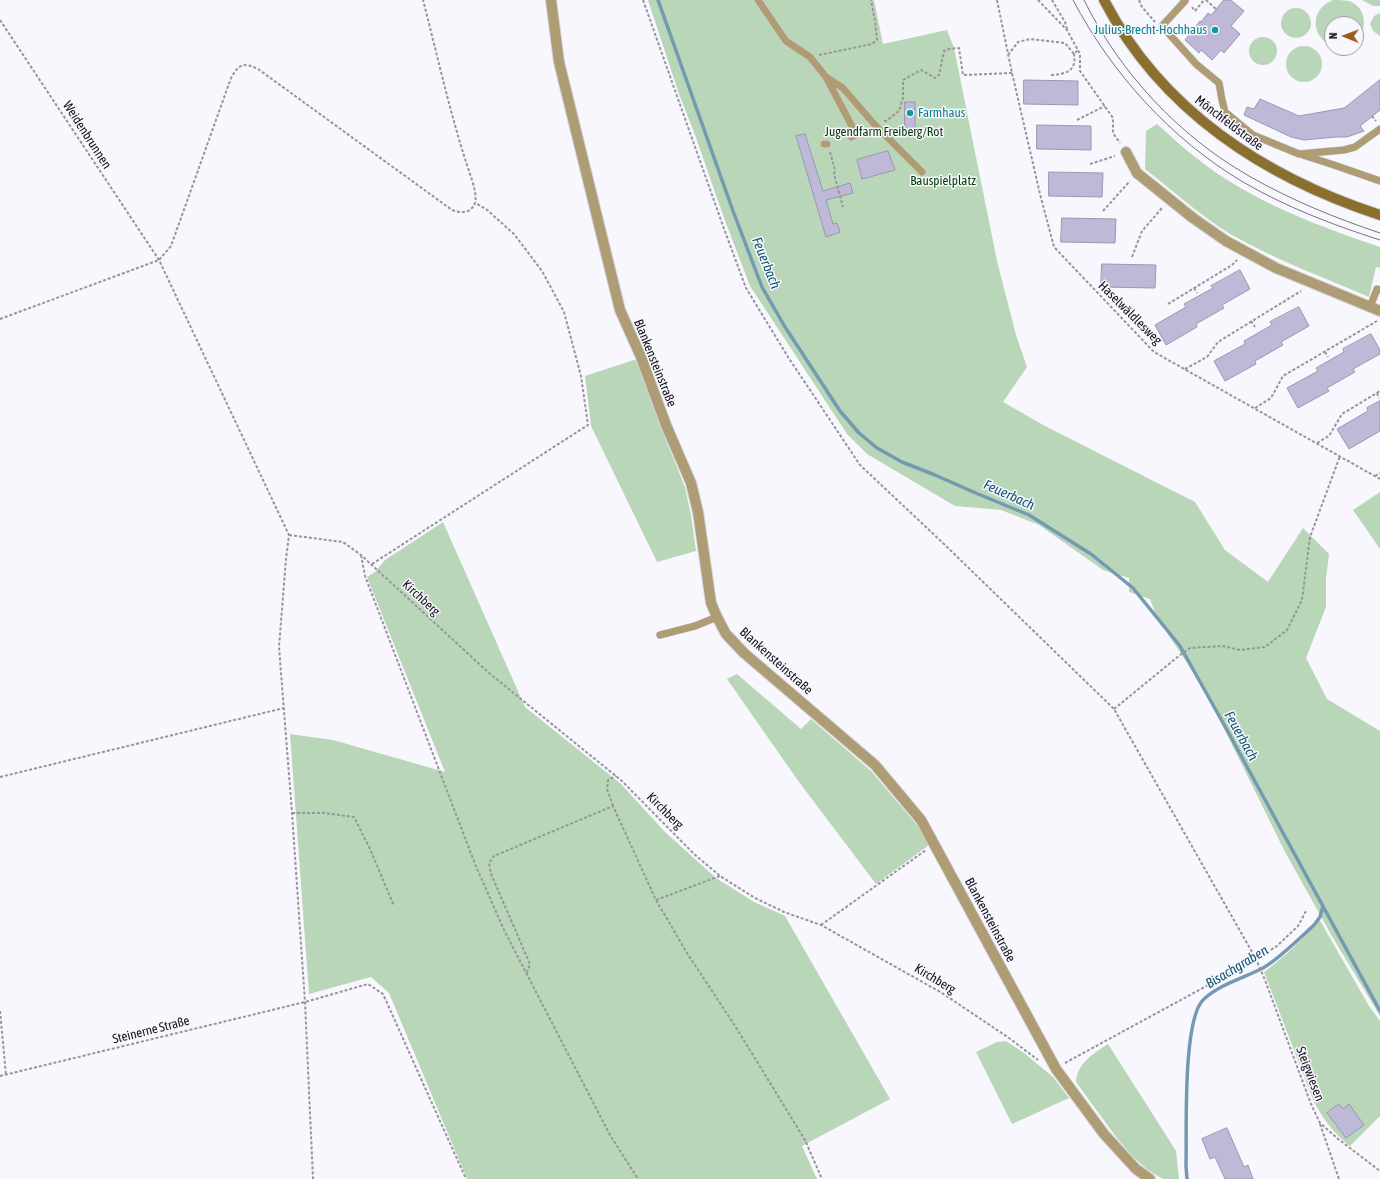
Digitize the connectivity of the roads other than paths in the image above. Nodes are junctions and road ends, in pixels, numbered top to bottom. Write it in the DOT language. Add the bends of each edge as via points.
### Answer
graph roads {
  1 [pos="551,0"];
  2 [pos="758,0"];
  3 [pos="1104,0"];
  4 [pos="1184,1"];
  5 [pos="826,77"];
  6 [pos="1380,129"];
  7 [pos="851,137"];
  8 [pos="1126,152"];
  9 [pos="1299,154"];
  10 [pos="922,172"];
  11 [pos="1380,182"];
  12 [pos="1380,215"];
  13 [pos="1380,290"];
  14 [pos="1370,307"];
  15 [pos="1380,311"];
  16 [pos="717,617"];
  17 [pos="660,635"];
  18 [pos="1150,1179"];
  1 -- 16 [label="street, Blankensteinstraße" via="558,62 620,310 691,483 698,512 711,603"];
  2 -- 5 [label="lane" via="786,41 811,59"];
  3 -- 12 [label="main road, Mönchfeldstraße" via="1122,32 1162,83 1216,132 1289,178"];
  4 -- 9 [label="lane" via="1162,26 1196,64 1219,83 1225,112 1252,135"];
  5 -- 7 [label="lane" via="855,132 855,136"];
  5 -- 10 [label="lane" via="843,88 874,124"];
  6 -- 9 [label="lane" via="1355,147"];
  8 -- 14 [label="street" via="1137,173 1226,242 1276,268"];
  9 -- 11 [label="lane"];
  13 -- 14 [label="lane" via="1377,289"];
  14 -- 15 [label="street"];
  16 -- 17 [label="lane"];
  16 -- 18 [label="street, Blankensteinstraße" via="726,634 744,653 875,765 921,820 1056,1068 1104,1134 1136,1169"];
}
